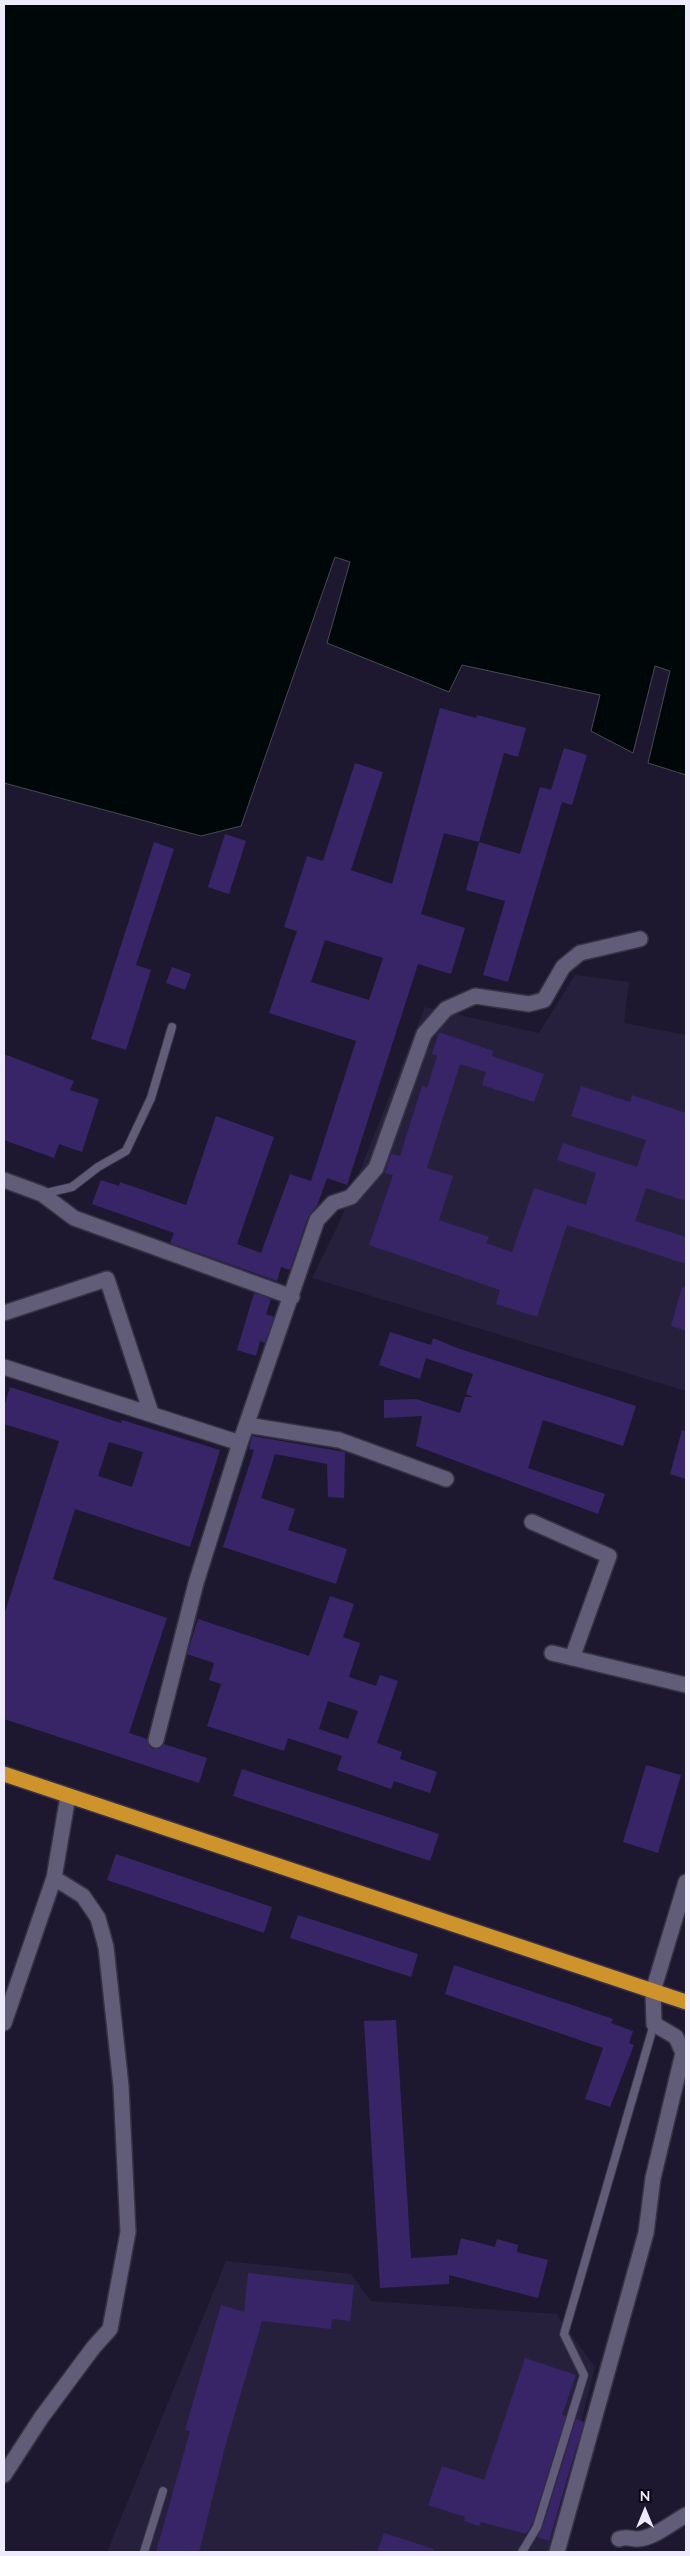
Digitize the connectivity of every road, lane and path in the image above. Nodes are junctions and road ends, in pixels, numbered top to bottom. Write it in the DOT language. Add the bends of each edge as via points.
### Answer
graph roads {
  1 [pos="640,939"];
  2 [pos="172,1027"];
  3 [pos="4,1180"];
  4 [pos="42,1194"];
  5 [pos="292,1297"];
  6 [pos="4,1313"];
  7 [pos="4,1367"];
  8 [pos="151,1412"];
  9 [pos="247,1424"];
  10 [pos="240,1442"];
  11 [pos="446,1479"];
  12 [pos="532,1522"];
  13 [pos="552,1653"];
  14 [pos="572,1658"];
  15 [pos="686,1685"];
  16 [pos="156,1740"];
  17 [pos="4,1774"];
  18 [pos="68,1796"];
  19 [pos="54,1878"];
  20 [pos="686,1882"];
  21 [pos="653,1991"];
  22 [pos="686,2002"];
  23 [pos="4,2023"];
  24 [pos="654,2024"];
  25 [pos="4,2474"];
  26 [pos="163,2491"];
  27 [pos="686,2515"];
  28 [pos="619,2539"];
  29 [pos="641,2546"];
  30 [pos="144,2552"];
  31 [pos="522,2552"];
  32 [pos="557,2552"];
  1 -- 5 [label="street" via="580,953 563,966 544,1000 529,1004 475,996 446,1009 424,1034 376,1168 352,1197 332,1203 317,1220"];
  2 -- 4 [label="lane" via="151,1098 126,1151 72,1187"];
  3 -- 4 [label="street"];
  4 -- 5 [label="street" via="74,1218"];
  5 -- 9 [label="street"];
  6 -- 8 [label="street" via="107,1279"];
  7 -- 8 [label="street"];
  8 -- 10 [label="street"];
  9 -- 10 [label="street"];
  9 -- 11 [label="street" via="339,1440"];
  10 -- 16 [label="street" via="196,1583"];
  12 -- 14 [label="street" via="608,1556"];
  13 -- 14 [label="street"];
  14 -- 15 [label="street"];
  17 -- 18 [label="highway"];
  18 -- 19 [label="street"];
  18 -- 21 [label="highway"];
  19 -- 23 [label="street"];
  19 -- 25 [label="street" via="83,1896 98,1918 106,1947 121,2086 128,2232 110,2329 41,2418"];
  20 -- 21 [label="street"];
  21 -- 22 [label="highway"];
  21 -- 24 [label="street"];
  24 -- 31 [label="lane" via="564,2334 584,2375 537,2527"];
  24 -- 32 [label="street" via="676,2037 683,2053 653,2178 646,2233"];
  26 -- 30 [label="lane"];
  27 -- 29 [label="street" via="652,2534"];
  28 -- 29 [label="street" via="626,2536"];
}
